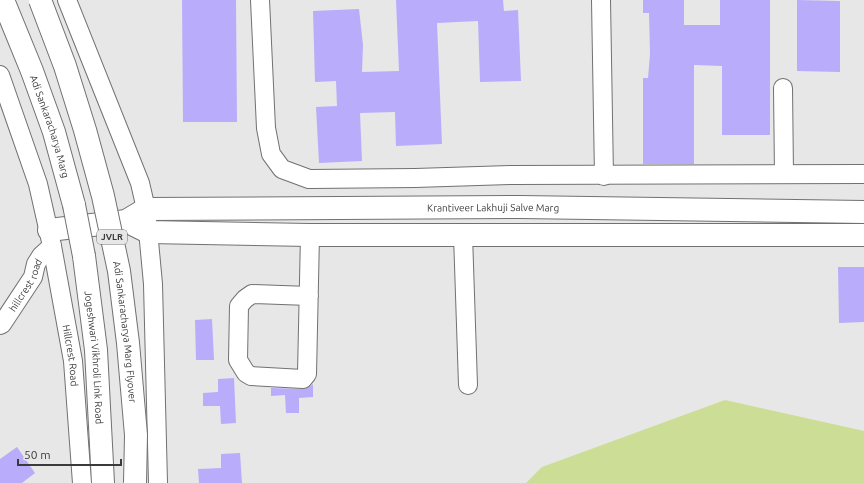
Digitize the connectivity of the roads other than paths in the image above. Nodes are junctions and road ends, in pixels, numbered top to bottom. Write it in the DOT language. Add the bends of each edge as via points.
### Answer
graph roads {
  1 [pos="3,0"];
  2 [pos="40,0"];
  3 [pos="67,0"];
  4 [pos="260,0"];
  5 [pos="601,0"];
  6 [pos="0,75"];
  7 [pos="783,88"];
  8 [pos="784,174"];
  9 [pos="864,174"];
  10 [pos="604,176"];
  11 [pos="146,208"];
  12 [pos="864,212"];
  13 [pos="126,221"];
  14 [pos="148,232"];
  15 [pos="310,235"];
  16 [pos="463,235"];
  17 [pos="864,235"];
  18 [pos="51,238"];
  19 [pos="84,256"];
  20 [pos="309,296"];
  21 [pos="0,325"];
  22 [pos="468,385"];
  23 [pos="82,483"];
  24 [pos="104,483"];
  25 [pos="136,483"];
  26 [pos="158,483"];
  1 -- 19 [label="main road, Adi Sankaracharya Marg / JVLR, bridge" via="54,132 74,205"];
  2 -- 25 [label="main road, Adi Sankaracharya Marg Flyover / JVLR, bridge" via="65,66 85,130 103,196 117,264 128,342 136,435"];
  3 -- 11 [label="street" via="140,183"];
  4 -- 10 [label="street" via="266,128 271,154 282,169 309,179"];
  5 -- 10 [label="street"];
  6 -- 18 [label="street, Hillcrest Road" via="38,184"];
  7 -- 8 [label="street"];
  8 -- 9 [label="street"];
  8 -- 10 [label="street"];
  11 -- 12 [label="main road, Krantiveer Lakhuji Salve Marg" via="520,207"];
  11 -- 13 [label="main road"];
  11 -- 14 [label="street"];
  13 -- 14 [label="main road"];
  13 -- 18 [label="main road"];
  14 -- 15 [label="main road"];
  14 -- 26 [label="street" via="153,284"];
  15 -- 16 [label="main road"];
  15 -- 20 [label="street"];
  16 -- 17 [label="main road"];
  16 -- 22 [label="street"];
  18 -- 21 [label="street, hillcrest road" via="36,264 33,277"];
  18 -- 23 [label="street, Hillcrest Road" via="73,361"];
  19 -- 24 [label="main road, Jogeshwari Vikhroli Link Road / JVLR" via="96,350"];
  20 -- 20 [label="street" via="307,376 303,379 259,377 246,373 238,360 239,306 252,294"];
}
